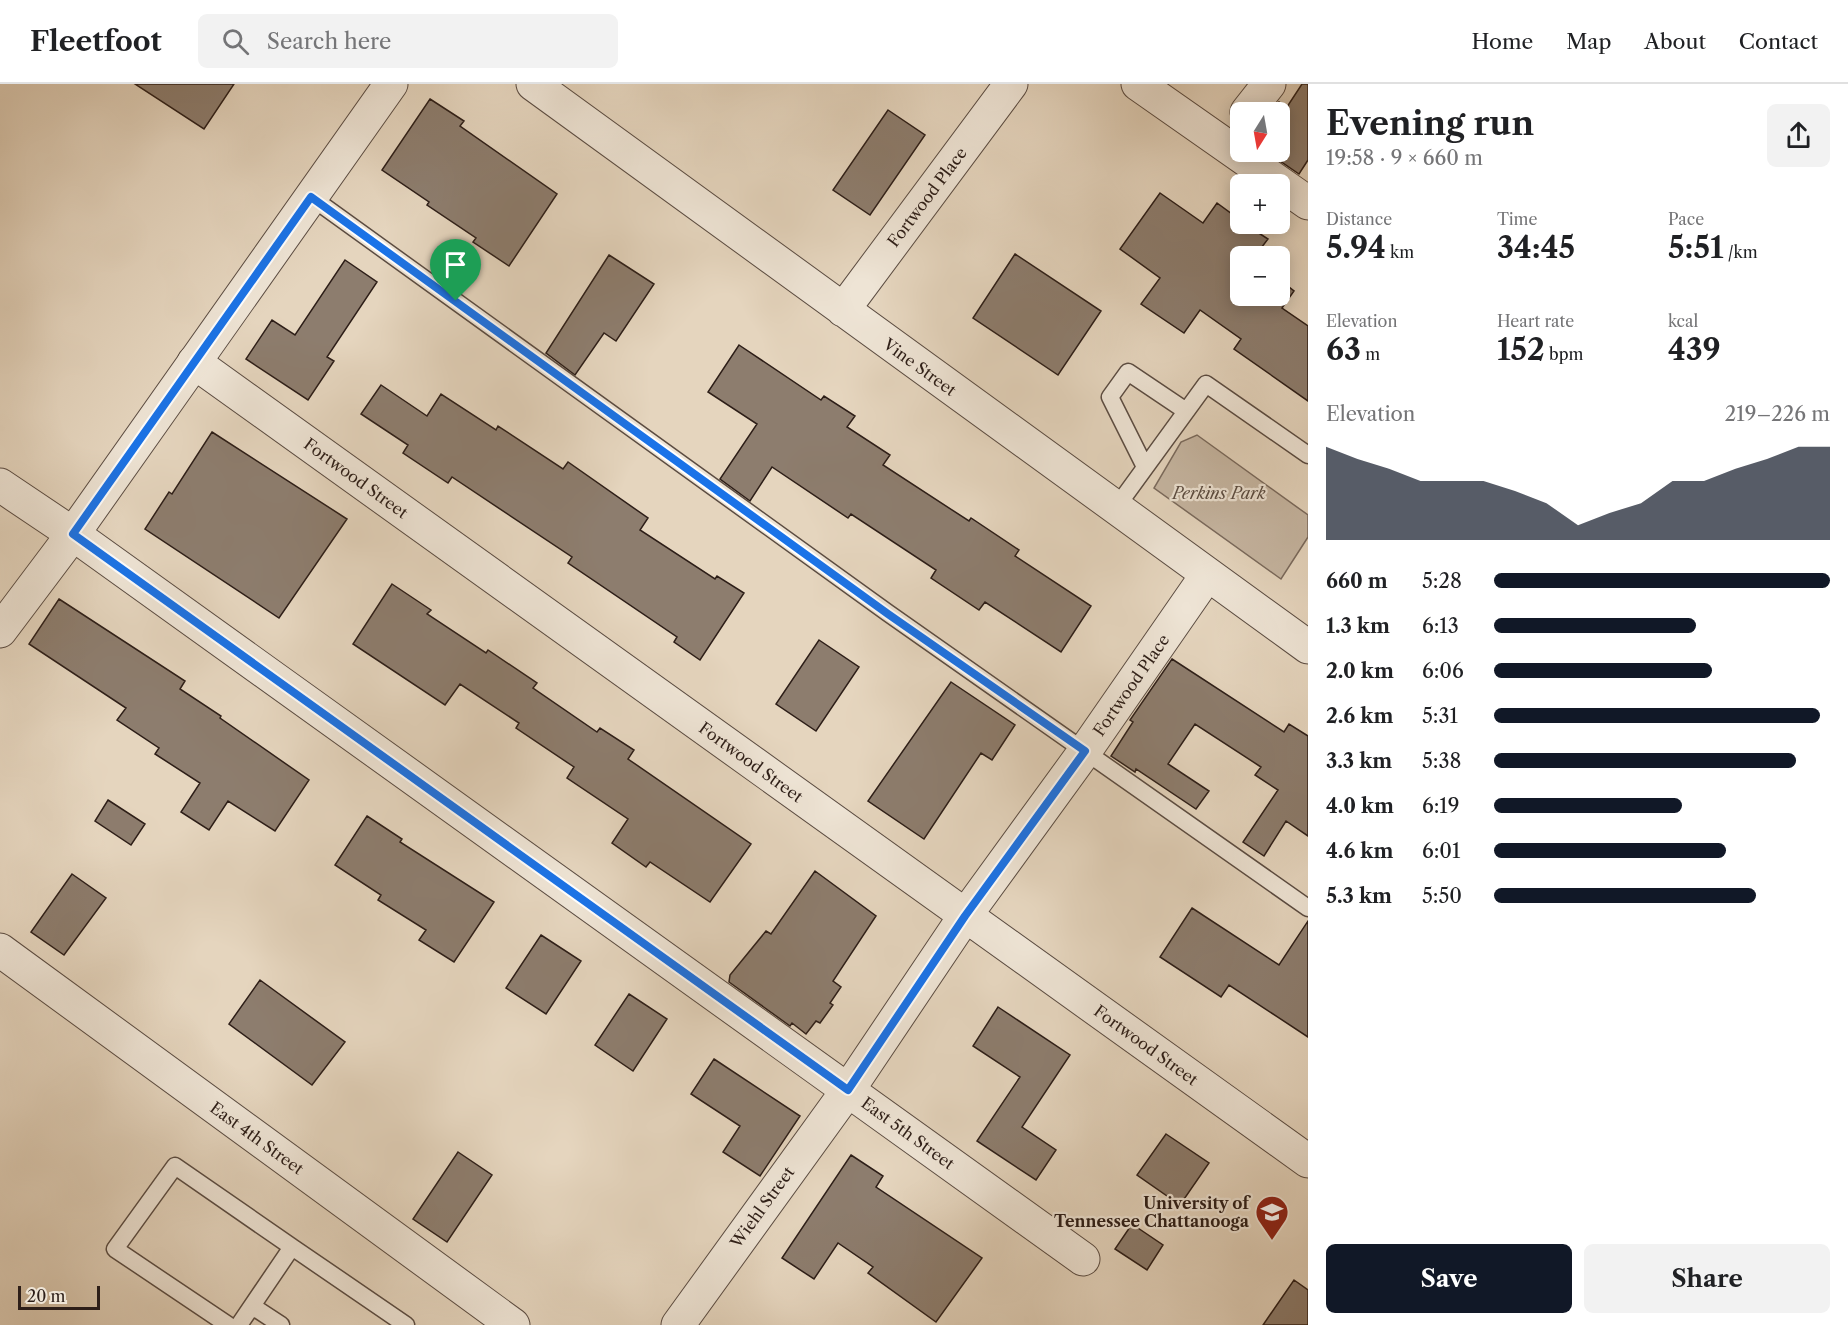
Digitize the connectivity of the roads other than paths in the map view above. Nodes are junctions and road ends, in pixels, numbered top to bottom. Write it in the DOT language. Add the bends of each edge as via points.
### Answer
graph roads {
  1 [pos="392,84"];
  2 [pos="533,84"];
  3 [pos="1011,84"];
  4 [pos="1138,84"];
  5 [pos="1269,84"];
  6 [pos="1255,102"];
  7 [pos="1230,132"];
  8 [pos="1263,162"];
  9 [pos="311,197"];
  10 [pos="1308,203"];
  11 [pos="843,310"];
  12 [pos="194,362"];
  13 [pos="1186,411"];
  14 [pos="1308,455"];
  15 [pos="1145,467"];
  16 [pos="0,485"];
  17 [pos="1115,509"];
  18 [pos="73,534"];
  19 [pos="1207,575"];
  20 [pos="0,631"];
  21 [pos="1308,647"];
  22 [pos="1085,751"];
  23 [pos="1308,908"];
  24 [pos="965,916"];
  25 [pos="0,950"];
  26 [pos="848,1090"];
  27 [pos="1308,1161"];
  28 [pos="292,1247"];
  29 [pos="1083,1258"];
  30 [pos="252,1306"];
  31 [pos="228,1325"];
  32 [pos="239,1325"];
  33 [pos="281,1325"];
  34 [pos="406,1325"];
  35 [pos="513,1325"];
  36 [pos="678,1325"];
  1 -- 9 [label="street"];
  2 -- 11 [label="street, Vine Street"];
  3 -- 11 [label="street, Fortwood Place"];
  4 -- 7 [label="street"];
  5 -- 6 [label="street"];
  8 -- 10 [label="street"];
  9 -- 12 [label="street"];
  9 -- 22 [label="lane" via="888,614"];
  11 -- 17 [label="street, Vine Street"];
  12 -- 18 [label="street"];
  12 -- 24 [label="street, Fortwood Street"];
  13 -- 14 [label="lane" via="1206,384"];
  13 -- 15 [label="lane"];
  13 -- 15 [label="lane" via="1128,372 1110,397"];
  15 -- 17 [label="lane"];
  16 -- 18 [label="street, East 5th Street"];
  17 -- 19 [label="street, Vine Street"];
  18 -- 20 [label="street"];
  18 -- 26 [label="street, East 5th Street"];
  19 -- 21 [label="street, Vine Street"];
  19 -- 22 [label="street, Fortwood Place"];
  22 -- 23 [label="lane"];
  22 -- 24 [label="street, Fortwood Place"];
  24 -- 26 [label="street, Fortwood Place"];
  24 -- 27 [label="street, Fortwood Street"];
  25 -- 35 [label="street, East 4th Street"];
  26 -- 29 [label="street, East 5th Street"];
  26 -- 36 [label="street, Wiehl Street"];
  28 -- 30 [label="lane"];
  28 -- 31 [label="lane" via="175,1166 115,1249"];
  28 -- 34 [label="lane"];
  30 -- 32 [label="lane"];
  30 -- 33 [label="lane"];
}
